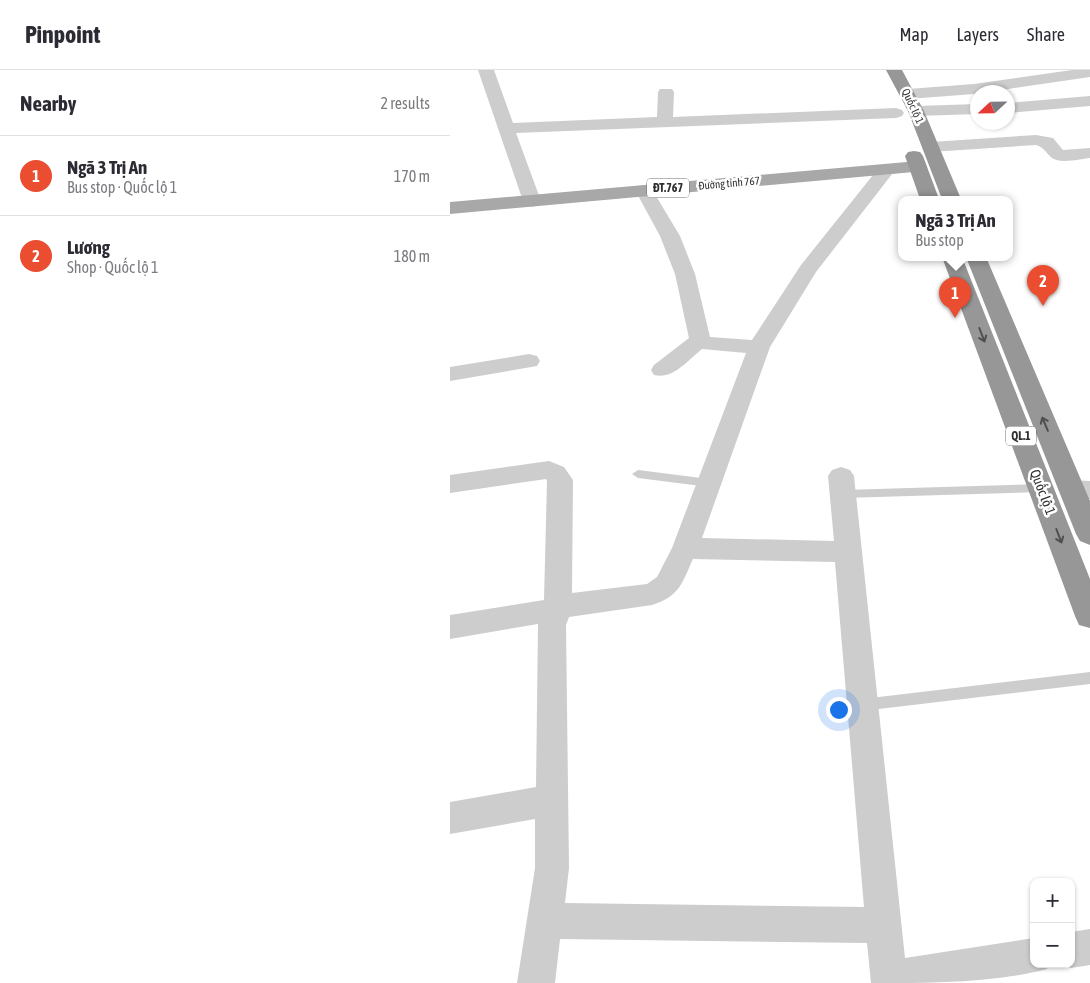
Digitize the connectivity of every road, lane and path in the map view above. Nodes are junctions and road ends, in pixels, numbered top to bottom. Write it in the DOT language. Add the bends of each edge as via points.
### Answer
graph roads {
  1 [pos="486,70"];
  2 [pos="1090,72"];
  3 [pos="887,74"];
  4 [pos="666,92"];
  5 [pos="908,94"];
  6 [pos="1090,101"];
  7 [pos="1015,107"];
  8 [pos="970,109"];
  9 [pos="916,111"];
  10 [pos="896,113"];
  11 [pos="665,122"];
  12 [pos="507,128"];
  13 [pos="930,147"];
  14 [pos="1090,153"];
  15 [pos="938,166"];
  16 [pos="918,167"];
  17 [pos="887,169"];
  18 [pos="644,190"];
  19 [pos="929,196"];
  20 [pos="951,196"];
  21 [pos="532,201"];
  22 [pos="450,208"];
  23 [pos="954,261"];
  24 [pos="978,261"];
  25 [pos="700,340"];
  26 [pos="759,346"];
  27 [pos="529,360"];
  28 [pos="662,370"];
  29 [pos="450,374"];
  30 [pos="638,474"];
  31 [pos="709,483"];
  32 [pos="450,484"];
  33 [pos="842,485"];
  34 [pos="1041,488"];
  35 [pos="1081,489"];
  36 [pos="1090,534"];
  37 [pos="685,548"];
  38 [pos="849,552"];
  39 [pos="558,609"];
  40 [pos="1090,616"];
  41 [pos="450,627"];
  42 [pos="1090,678"];
  43 [pos="862,705"];
  44 [pos="553,800"];
  45 [pos="450,818"];
  46 [pos="545,921"];
  47 [pos="883,925"];
  48 [pos="1090,947"];
  49 [pos="1075,949"];
  50 [pos="1030,957"];
  51 [pos="890,981"];
  52 [pos="536,983"];
  1 -- 12 [label="street"];
  2 -- 5 [label="street"];
  3 -- 5 [label="highway, Quốc lộ 1"];
  3 -- 10 [label="highway, Quốc lộ 1"];
  4 -- 11 [label="street"];
  5 -- 9 [label="highway, Quốc lộ 1"];
  6 -- 7 [label="street"];
  8 -- 9 [label="street"];
  9 -- 13 [label="highway, Quốc lộ 1"];
  10 -- 11 [label="street"];
  10 -- 16 [label="highway, Quốc lộ 1"];
  11 -- 12 [label="street"];
  12 -- 21 [label="street"];
  13 -- 14 [label="street" via="1036,140 1047,142 1059,155"];
  13 -- 15 [label="highway, Quốc lộ 1"];
  15 -- 16 [label="highway"];
  15 -- 20 [label="highway, Quốc lộ 1"];
  16 -- 17 [label="main road, Đường tỉnh 767 / ĐT.767"];
  16 -- 19 [label="highway, Quốc lộ 1"];
  17 -- 18 [label="main road, Đường tỉnh 767 / ĐT.767"];
  17 -- 26 [label="street" via="808,269"];
  18 -- 21 [label="main road, Đường tỉnh 767 / ĐT.767"];
  18 -- 25 [label="street" via="670,236 684,274"];
  21 -- 22 [label="main road, Đường tỉnh 767 / ĐT.767"];
  23 -- 34 [label="highway, Quốc lộ 1 / QL.1, one-way"];
  35 -- 24 [label="highway, Quốc lộ 1 / QL.1, one-way"];
  25 -- 26 [label="street" via="704,343"];
  25 -- 28 [label="street"];
  26 -- 31 [label="street"];
  27 -- 29 [label="street"];
  30 -- 31 [label="lane"];
  31 -- 37 [label="street"];
  32 -- 39 [label="street" via="549,470 555,473 560,480"];
  33 -- 34 [label="lane"];
  33 -- 38 [label="street"];
  34 -- 40 [label="highway, Quốc lộ 1 / QL.1, one-way"];
  35 -- 36 [label="highway, Quốc lộ 1 / QL.1"];
  37 -- 38 [label="street"];
  37 -- 39 [label="street" via="667,585 652,594 573,604"];
  38 -- 43 [label="street"];
  39 -- 41 [label="street"];
  39 -- 44 [label="street" via="552,625"];
  42 -- 43 [label="lane"];
  43 -- 47 [label="street"];
  44 -- 45 [label="street"];
  44 -- 46 [label="street" via="552,868"];
  46 -- 47 [label="street"];
  46 -- 52 [label="street"];
  47 -- 51 [label="street"];
  48 -- 49 [label="street"];
  50 -- 51 [label="street"];
}
